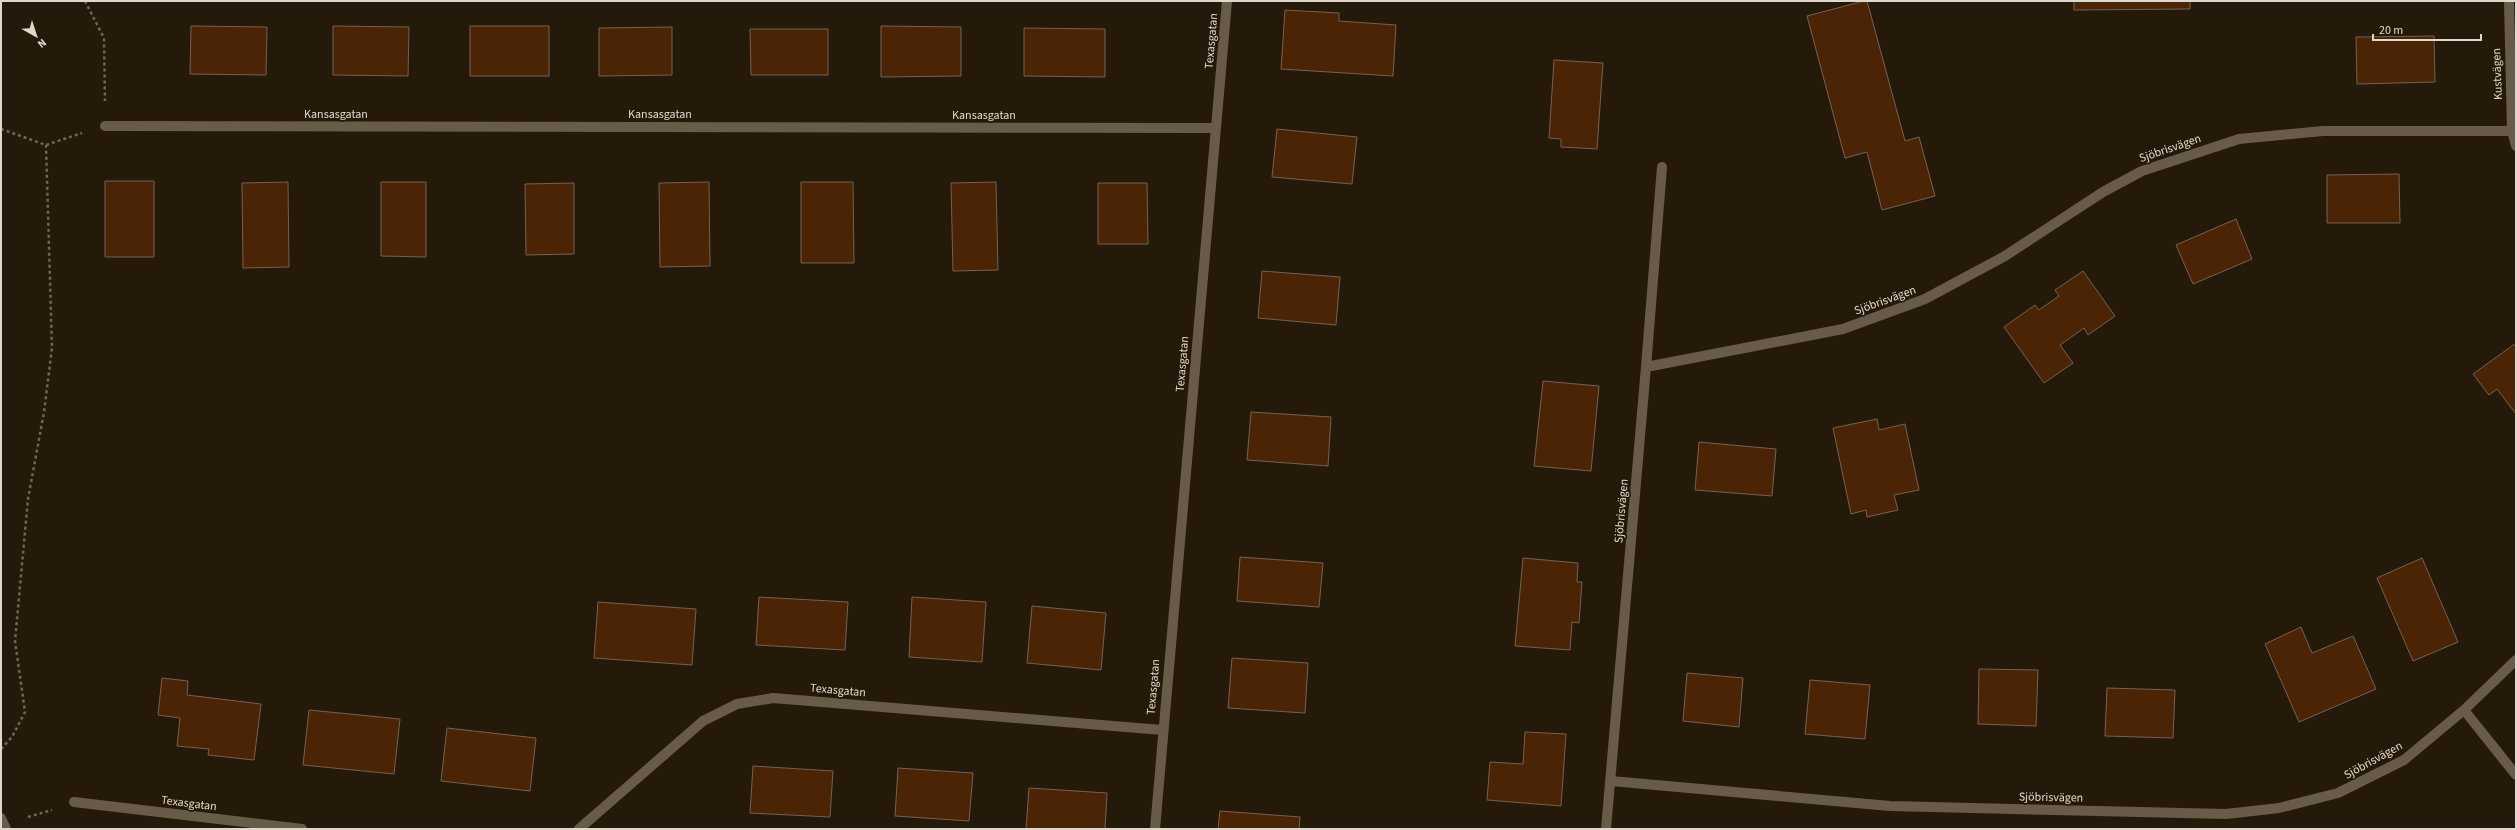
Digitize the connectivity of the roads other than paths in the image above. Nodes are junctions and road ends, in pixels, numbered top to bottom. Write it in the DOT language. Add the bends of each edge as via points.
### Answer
graph roads {
  1 [pos="1227,1"];
  2 [pos="2508,1"];
  3 [pos="105,126"];
  4 [pos="1216,128"];
  5 [pos="2512,131"];
  6 [pos="2516,146"];
  7 [pos="1662,167"];
  8 [pos="1646,367"];
  9 [pos="2516,660"];
  10 [pos="2464,710"];
  11 [pos="1162,730"];
  12 [pos="2516,775"];
  13 [pos="1611,781"];
  14 [pos="74,802"];
  15 [pos="302,829"];
  16 [pos="579,829"];
  17 [pos="1155,829"];
  18 [pos="1606,829"];
  1 -- 4 [label="street, Texasgatan"];
  2 -- 5 [label="street, Kustvägen"];
  3 -- 4 [label="street, Kansasgatan"];
  4 -- 11 [label="street, Texasgatan"];
  5 -- 6 [label="street, Kustvägen"];
  5 -- 8 [label="street, Sjöbrisvägen" via="2323,131 2239,139 2142,171 2103,192 2005,256 1925,300 1843,329"];
  7 -- 8 [label="street"];
  8 -- 13 [label="street, Sjöbrisvägen"];
  9 -- 10 [label="street, Sjöbrisvägen"];
  10 -- 12 [label="street"];
  10 -- 13 [label="street, Sjöbrisvägen" via="2404,760 2338,793 2279,808 2226,814 1890,806"];
  11 -- 16 [label="street, Texasgatan" via="773,698 737,704 703,721"];
  11 -- 17 [label="street, Texasgatan"];
  13 -- 18 [label="street, Sjöbrisvägen"];
  14 -- 15 [label="street, Texasgatan"];
}
